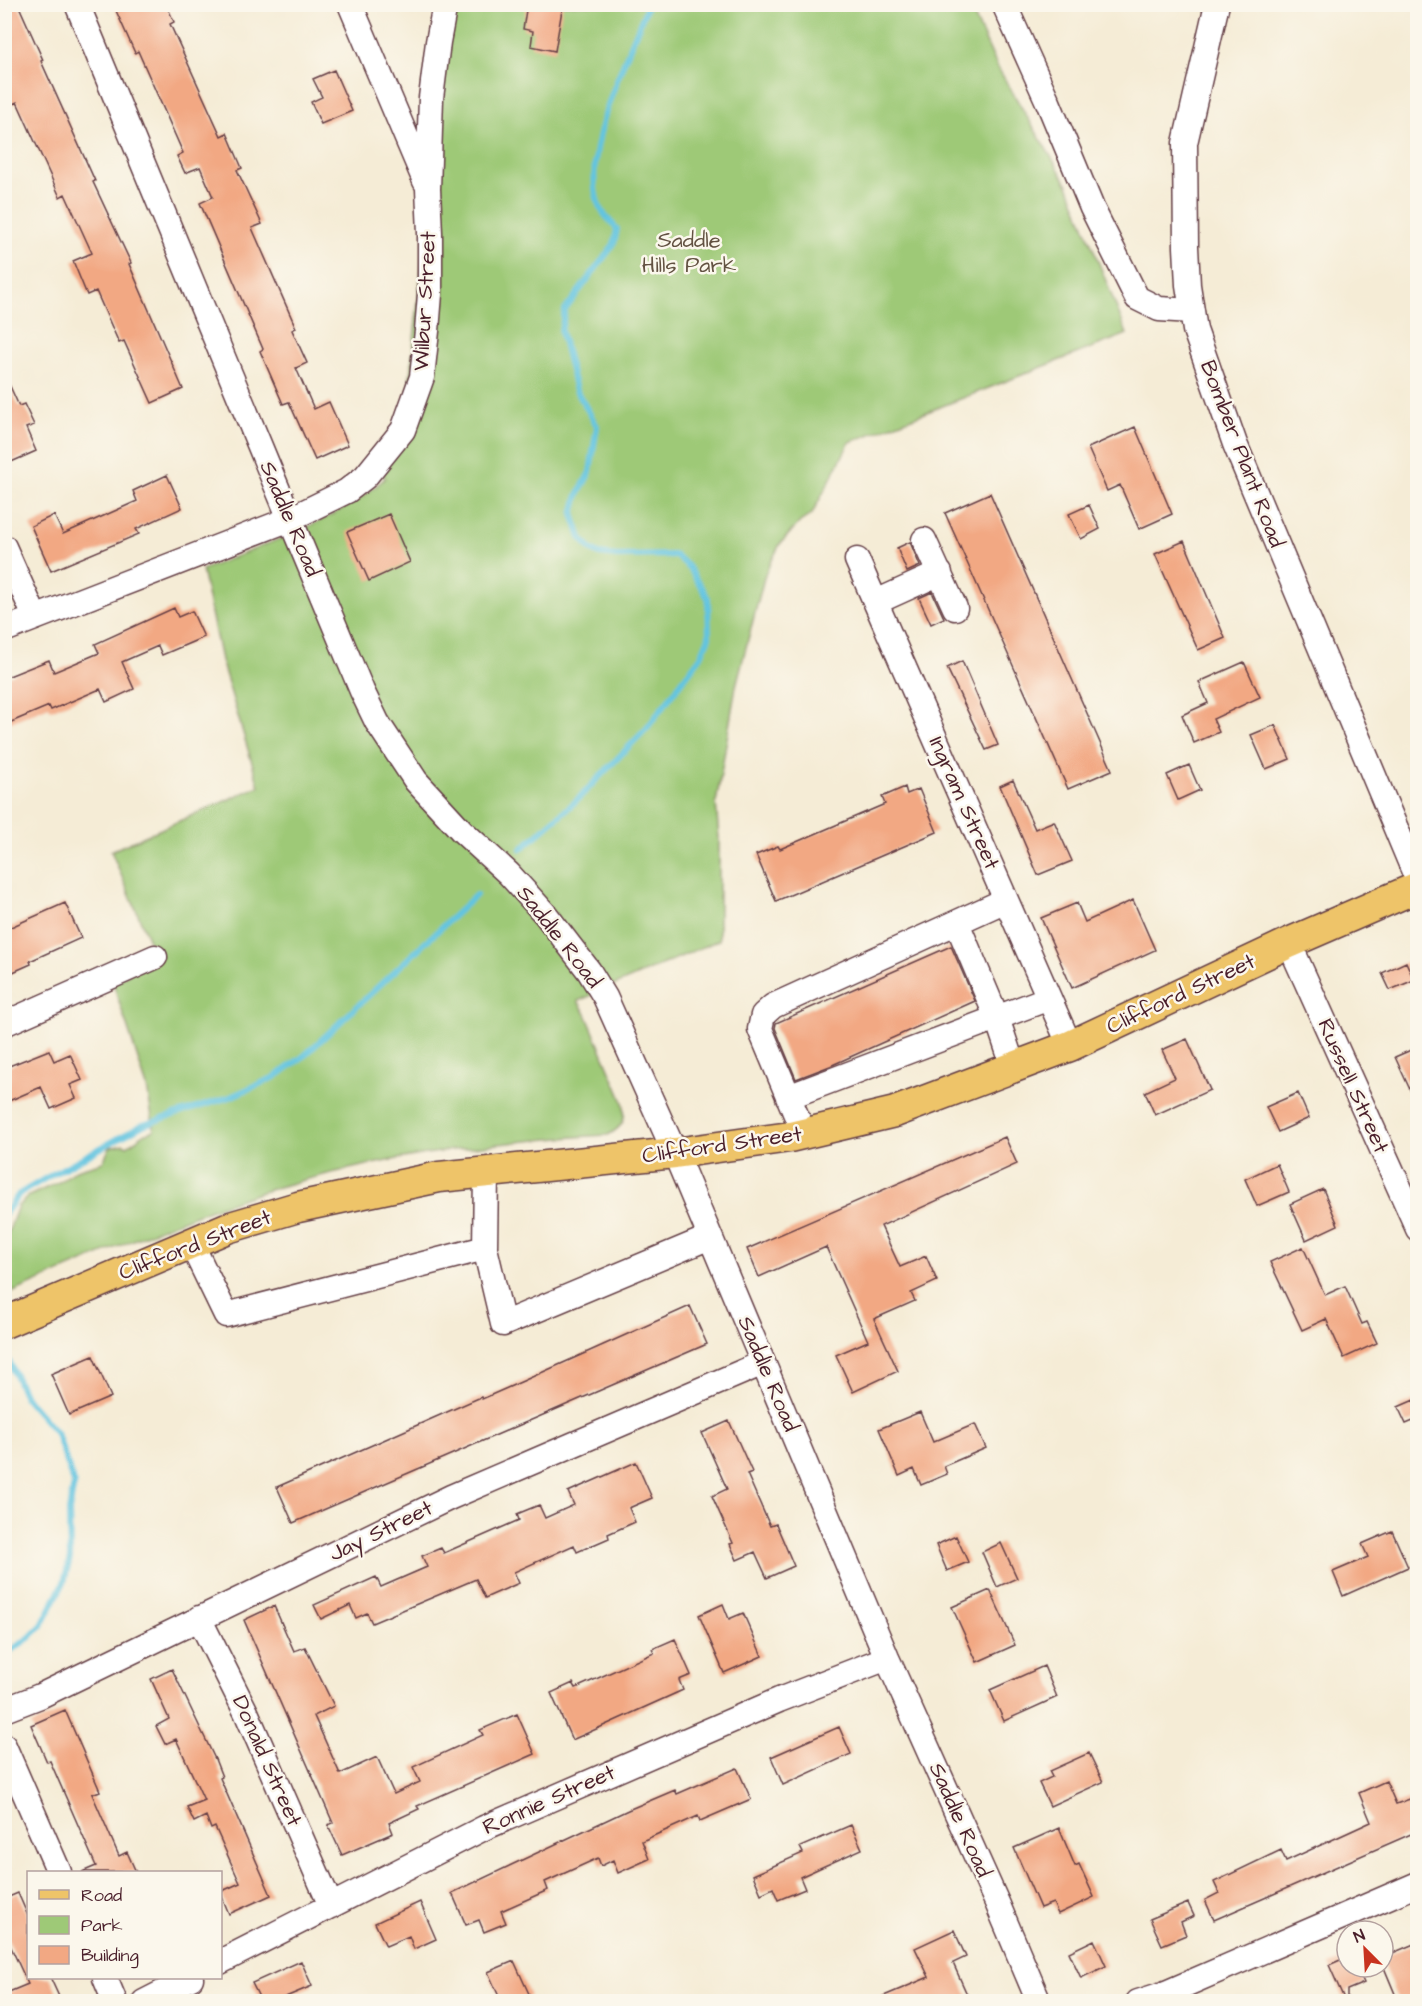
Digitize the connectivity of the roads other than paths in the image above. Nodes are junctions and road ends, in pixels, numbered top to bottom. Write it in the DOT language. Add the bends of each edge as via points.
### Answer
graph roads {
  1 [pos="76,4"];
  2 [pos="350,4"];
  3 [pos="445,4"];
  4 [pos="1004,4"];
  5 [pos="1216,4"];
  6 [pos="428,189"];
  7 [pos="1192,311"];
  8 [pos="290,519"];
  9 [pos="924,540"];
  10 [pos="4,546"];
  11 [pos="857,560"];
  12 [pos="940,573"];
  13 [pos="876,603"];
  14 [pos="955,608"];
  15 [pos="35,617"];
  16 [pos="4,630"];
  17 [pos="1418,881"];
  18 [pos="1418,887"];
  19 [pos="1006,900"];
  20 [pos="957,923"];
  21 [pos="1289,943"];
  22 [pos="155,957"];
  23 [pos="1049,998"];
  24 [pos="997,1018"];
  25 [pos="4,1024"];
  26 [pos="1070,1046"];
  27 [pos="1014,1069"];
  28 [pos="788,1098"];
  29 [pos="804,1134"];
  30 [pos="675,1153"];
  31 [pos="486,1173"];
  32 [pos="1418,1229"];
  33 [pos="710,1237"];
  34 [pos="191,1243"];
  35 [pos="485,1248"];
  36 [pos="4,1323"];
  37 [pos="763,1363"];
  38 [pos="199,1618"];
  39 [pos="887,1658"];
  40 [pos="4,1710"];
  41 [pos="4,1746"];
  42 [pos="59,1871"];
  43 [pos="1418,1884"];
  44 [pos="331,1906"];
  45 [pos="222,1961"];
  46 [pos="106,1979"];
  47 [pos="187,1979"];
  48 [pos="115,2001"];
  49 [pos="144,2001"];
  50 [pos="1039,2001"];
  51 [pos="1138,2001"];
  1 -- 8 [label="street, Saddle Road"];
  2 -- 6 [label="street"];
  3 -- 6 [label="street, Wilbur Street" via="431,98"];
  4 -- 7 [label="street" via="1092,208 1137,298 1159,309"];
  5 -- 7 [label="street, Bomber Plant Road" via="1185,143 1186,247"];
  6 -- 8 [label="street, Wilbur Street" via="430,294 424,366 403,430 365,477"];
  7 -- 17 [label="street, Bomber Plant Road" via="1235,444"];
  8 -- 15 [label="street, Wilbur Street"];
  8 -- 30 [label="street, Saddle Road" via="377,722 416,781 509,874 589,971 605,997"];
  9 -- 12 [label="street"];
  10 -- 15 [label="street"];
  11 -- 13 [label="street, Ingram Street"];
  12 -- 13 [label="street"];
  12 -- 14 [label="street"];
  13 -- 19 [label="street, Ingram Street"];
  15 -- 16 [label="street, Wilbur Street"];
  18 -- 21 [label="main road, Clifford Street"];
  19 -- 20 [label="street"];
  19 -- 23 [label="street, Ingram Street"];
  20 -- 24 [label="street"];
  20 -- 28 [label="street" via="773,1006 763,1015 760,1029"];
  21 -- 26 [label="main road, Clifford Street"];
  21 -- 32 [label="street, Russell Street"];
  22 -- 25 [label="street"];
  23 -- 24 [label="street"];
  23 -- 26 [label="street, Ingram Street"];
  24 -- 27 [label="street"];
  24 -- 28 [label="street"];
  26 -- 27 [label="main road, Clifford Street"];
  27 -- 29 [label="main road, Clifford Street" via="895,1112"];
  28 -- 29 [label="street"];
  29 -- 30 [label="main road, Clifford Street"];
  30 -- 31 [label="main road, Clifford Street"];
  30 -- 33 [label="street, Saddle Road"];
  31 -- 34 [label="main road, Clifford Street" via="439,1177 298,1207"];
  31 -- 35 [label="street"];
  33 -- 35 [label="street" via="503,1324"];
  33 -- 37 [label="street, Saddle Road"];
  34 -- 35 [label="street" via="226,1315"];
  34 -- 36 [label="main road, Clifford Street"];
  37 -- 38 [label="street, Jay Street" via="451,1497"];
  37 -- 39 [label="street, Saddle Road"];
  38 -- 40 [label="street, Jay Street"];
  38 -- 44 [label="street, Donald Street" via="246,1712"];
  39 -- 44 [label="street, Ronnie Street" via="779,1700 484,1828"];
  39 -- 50 [label="street, Saddle Road"];
  41 -- 42 [label="street"];
  43 -- 51 [label="street" via="1166,1993"];
  44 -- 45 [label="street, Ronnie Street"];
  46 -- 48 [label="street"];
  47 -- 49 [label="street"];
}
